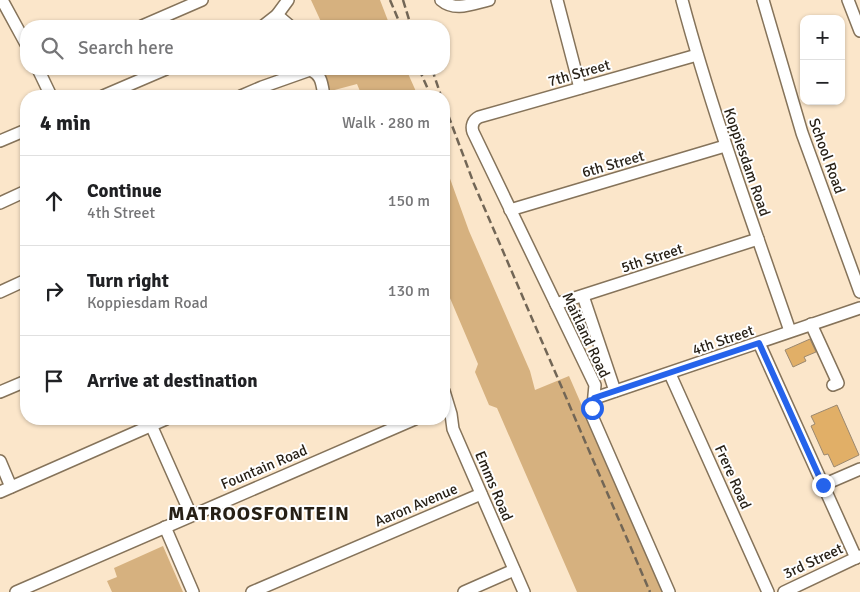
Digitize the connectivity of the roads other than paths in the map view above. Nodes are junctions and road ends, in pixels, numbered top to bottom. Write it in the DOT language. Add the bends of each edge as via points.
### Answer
graph roads {
  1 [pos="2,0"];
  2 [pos="202,0"];
  3 [pos="288,0"];
  4 [pos="441,0"];
  5 [pos="488,0"];
  6 [pos="557,0"];
  7 [pos="682,0"];
  8 [pos="763,0"];
  9 [pos="848,0"];
  10 [pos="277,16"];
  11 [pos="156,20"];
  12 [pos="271,20"];
  13 [pos="282,20"];
  14 [pos="860,31"];
  15 [pos="20,33"];
  16 [pos="697,55"];
  17 [pos="43,75"];
  18 [pos="152,75"];
  19 [pos="294,75"];
  20 [pos="319,75"];
  21 [pos="580,88"];
  22 [pos="49,90"];
  23 [pos="117,90"];
  24 [pos="256,90"];
  25 [pos="323,90"];
  26 [pos="473,123"];
  27 [pos="20,133"];
  28 [pos="0,141"];
  29 [pos="725,146"];
  30 [pos="20,194"];
  31 [pos="0,203"];
  32 [pos="510,210"];
  33 [pos="758,239"];
  34 [pos="20,283"];
  35 [pos="0,292"];
  36 [pos="860,292"];
  37 [pos="582,296"];
  38 [pos="556,304"];
  39 [pos="860,308"];
  40 [pos="811,324"];
  41 [pos="790,331"];
  42 [pos="759,343"];
  43 [pos="670,374"];
  44 [pos="20,384"];
  45 [pos="833,385"];
  46 [pos="0,392"];
  47 [pos="615,392"];
  48 [pos="594,398"];
  49 [pos="450,419"];
  50 [pos="151,425"];
  51 [pos="401,425"];
  52 [pos="0,461"];
  53 [pos="860,468"];
  54 [pos="823,485"];
  55 [pos="5,489"];
  56 [pos="481,494"];
  57 [pos="191,515"];
  58 [pos="165,527"];
  59 [pos="858,557"];
  60 [pos="514,570"];
  61 [pos="16,592"];
  62 [pos="193,592"];
  63 [pos="252,592"];
  64 [pos="464,592"];
  65 [pos="524,592"];
  66 [pos="670,592"];
  67 [pos="768,592"];
  68 [pos="784,592"];
  1 -- 15 [label="street"];
  2 -- 11 [label="street"];
  3 -- 10 [label="street"];
  4 -- 5 [label="street" via="449,5 462,6"];
  6 -- 21 [label="street"];
  7 -- 16 [label="street, Koppiesdam Road"];
  8 -- 36 [label="street, School Road" via="802,133"];
  9 -- 14 [label="street"];
  10 -- 12 [label="street"];
  10 -- 13 [label="street"];
  16 -- 21 [label="street, 7th Street"];
  16 -- 29 [label="street, Koppiesdam Road"];
  17 -- 22 [label="street"];
  18 -- 23 [label="street"];
  19 -- 24 [label="street"];
  20 -- 25 [label="street"];
  21 -- 26 [label="street, 7th Street" via="479,117"];
  26 -- 32 [label="street, Maitland Road" via="473,132"];
  27 -- 28 [label="street"];
  29 -- 32 [label="street, 6th Street"];
  29 -- 33 [label="street, Koppiesdam Road"];
  30 -- 31 [label="street"];
  32 -- 38 [label="street, Maitland Road"];
  33 -- 37 [label="street, 5th Street"];
  33 -- 41 [label="street, Koppiesdam Road"];
  34 -- 35 [label="street"];
  37 -- 38 [label="street, 5th Street"];
  37 -- 47 [label="street"];
  38 -- 48 [label="street, Maitland Road" via="595,385"];
  39 -- 40 [label="street, 4th Street"];
  40 -- 41 [label="street, 4th Street"];
  40 -- 45 [label="street" via="838,383"];
  41 -- 42 [label="street, 4th Street"];
  42 -- 43 [label="street, 4th Street"];
  42 -- 54 [label="street" via="791,404"];
  43 -- 47 [label="street, 4th Street"];
  43 -- 67 [label="street, Frere Road"];
  44 -- 46 [label="street"];
  47 -- 48 [label="street, 4th Street"];
  48 -- 66 [label="street, Maitland Road" via="592,416"];
  49 -- 56 [label="street, Emms Road"];
  50 -- 55 [label="street"];
  50 -- 57 [label="street"];
  51 -- 57 [label="street, Fountain Road"];
  52 -- 55 [label="street"];
  53 -- 54 [label="street"];
  54 -- 59 [label="street"];
  56 -- 60 [label="street, Emms Road"];
  56 -- 63 [label="street, Aaron Avenue"];
  57 -- 58 [label="street, Fountain Road"];
  58 -- 61 [label="street, Fountain Road"];
  58 -- 62 [label="street"];
  59 -- 68 [label="street, 3rd Street"];
  60 -- 64 [label="street"];
  60 -- 65 [label="street, Emms Road"];
}
